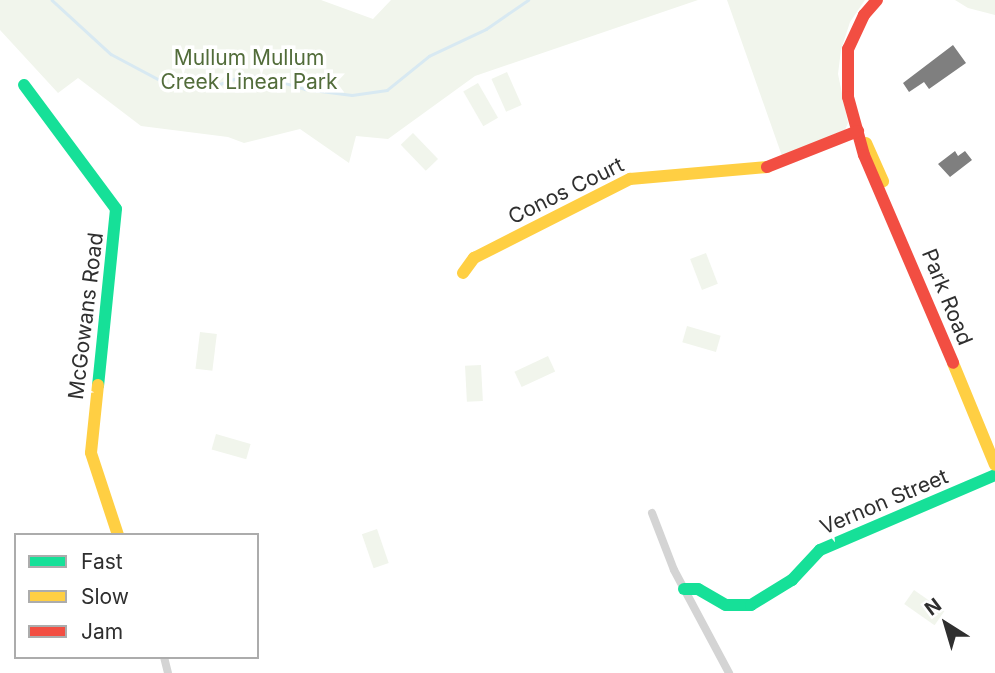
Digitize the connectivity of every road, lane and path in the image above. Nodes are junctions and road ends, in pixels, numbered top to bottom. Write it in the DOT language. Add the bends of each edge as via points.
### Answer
graph roads {
  1 [pos="877,0"];
  2 [pos="24,85"];
  3 [pos="858,131"];
  4 [pos="463,273"];
  5 [pos="995,465"];
  6 [pos="995,475"];
  7 [pos="652,513"];
  8 [pos="117,533"];
  9 [pos="684,589"];
  10 [pos="729,673"];
  1 -- 3 [label="street, Park Road" via="855,30 848,49 846,82"];
  2 -- 8 [label="street, McGowans Road" via="116,209 91,453"];
  3 -- 4 [label="street, Conos Court" via="768,167 630,179 474,258"];
  3 -- 5 [label="street, Park Road" via="878,164 896,221"];
  6 -- 9 [label="street, Vernon Street" via="820,550 792,580 751,605 726,605 698,589"];
  7 -- 9 [label="street"];
  9 -- 10 [label="street"];
}
